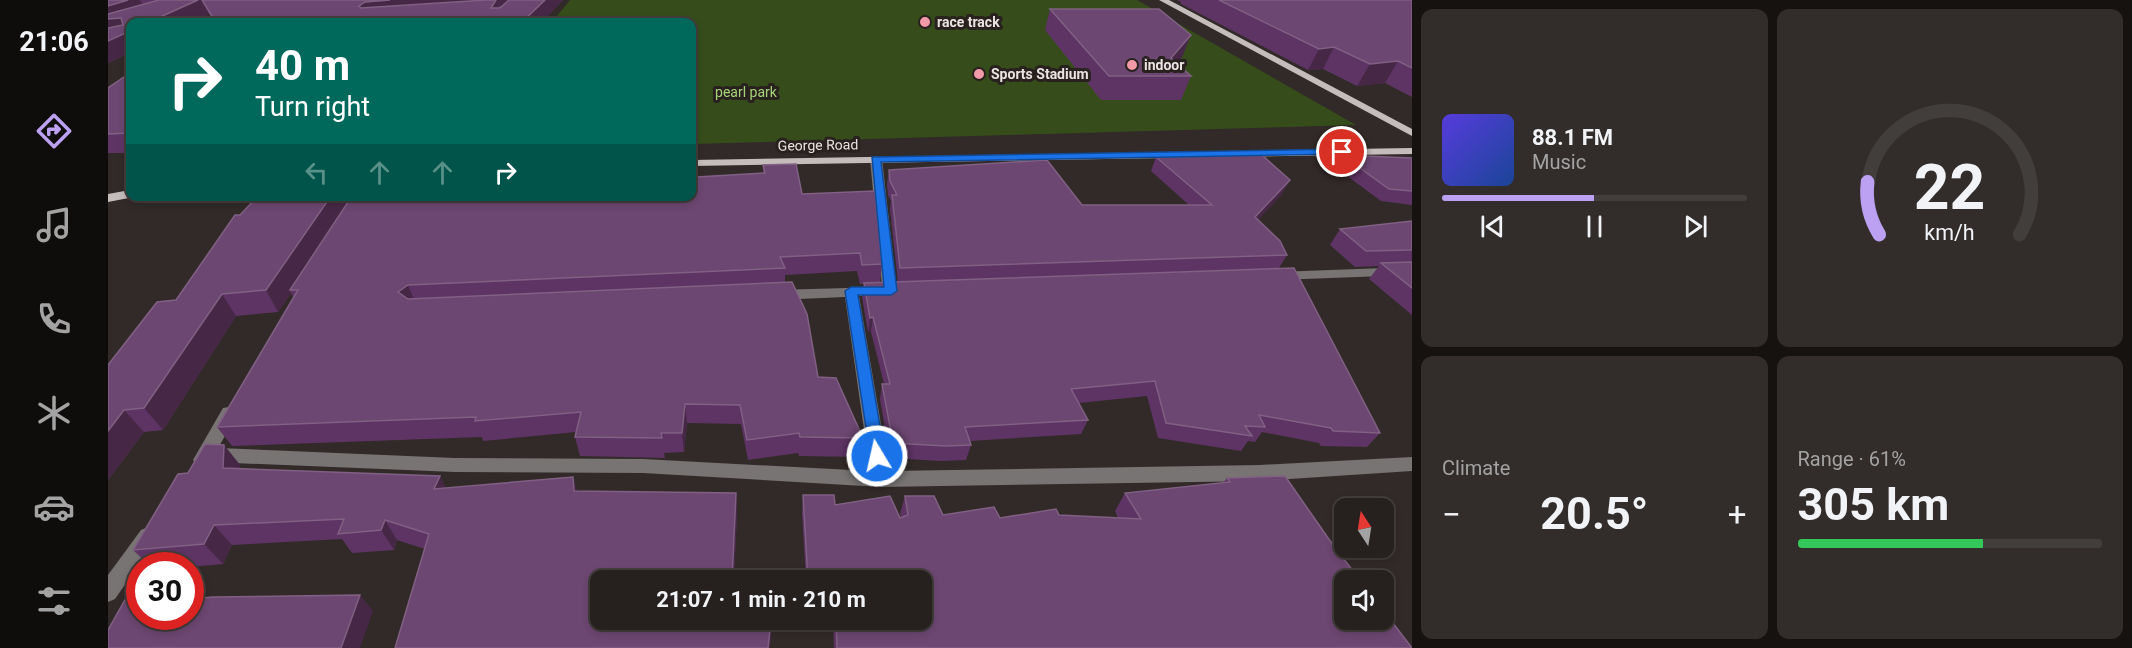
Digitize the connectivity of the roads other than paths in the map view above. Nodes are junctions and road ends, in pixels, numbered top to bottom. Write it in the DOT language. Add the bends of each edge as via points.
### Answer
graph roads {
  1 [pos="1163,0"];
  2 [pos="1412,133"];
  3 [pos="1412,151"];
  4 [pos="876,159"];
  5 [pos="696,163"];
  6 [pos="126,195"];
  7 [pos="108,198"];
  8 [pos="1412,271"];
  9 [pos="1258,277"];
  10 [pos="851,291"];
  11 [pos="757,296"];
  12 [pos="240,393"];
  13 [pos="206,455"];
  14 [pos="1412,464"];
  15 [pos="193,473"];
  16 [pos="881,479"];
  17 [pos="160,519"];
  18 [pos="108,592"];
  1 -- 2 [label="main road"];
  3 -- 4 [label="main road, George Road"];
  4 -- 5 [label="main road, George Road"];
  4 -- 10 [label="street" via="896,290"];
  6 -- 7 [label="main road"];
  8 -- 9 [label="street"];
  10 -- 11 [label="street"];
  10 -- 16 [label="street"];
  12 -- 13 [label="street"];
  13 -- 15 [label="street"];
  13 -- 16 [label="street" via="455,465 644,466"];
  14 -- 16 [label="street" via="1260,473"];
  17 -- 18 [label="street"];
}
